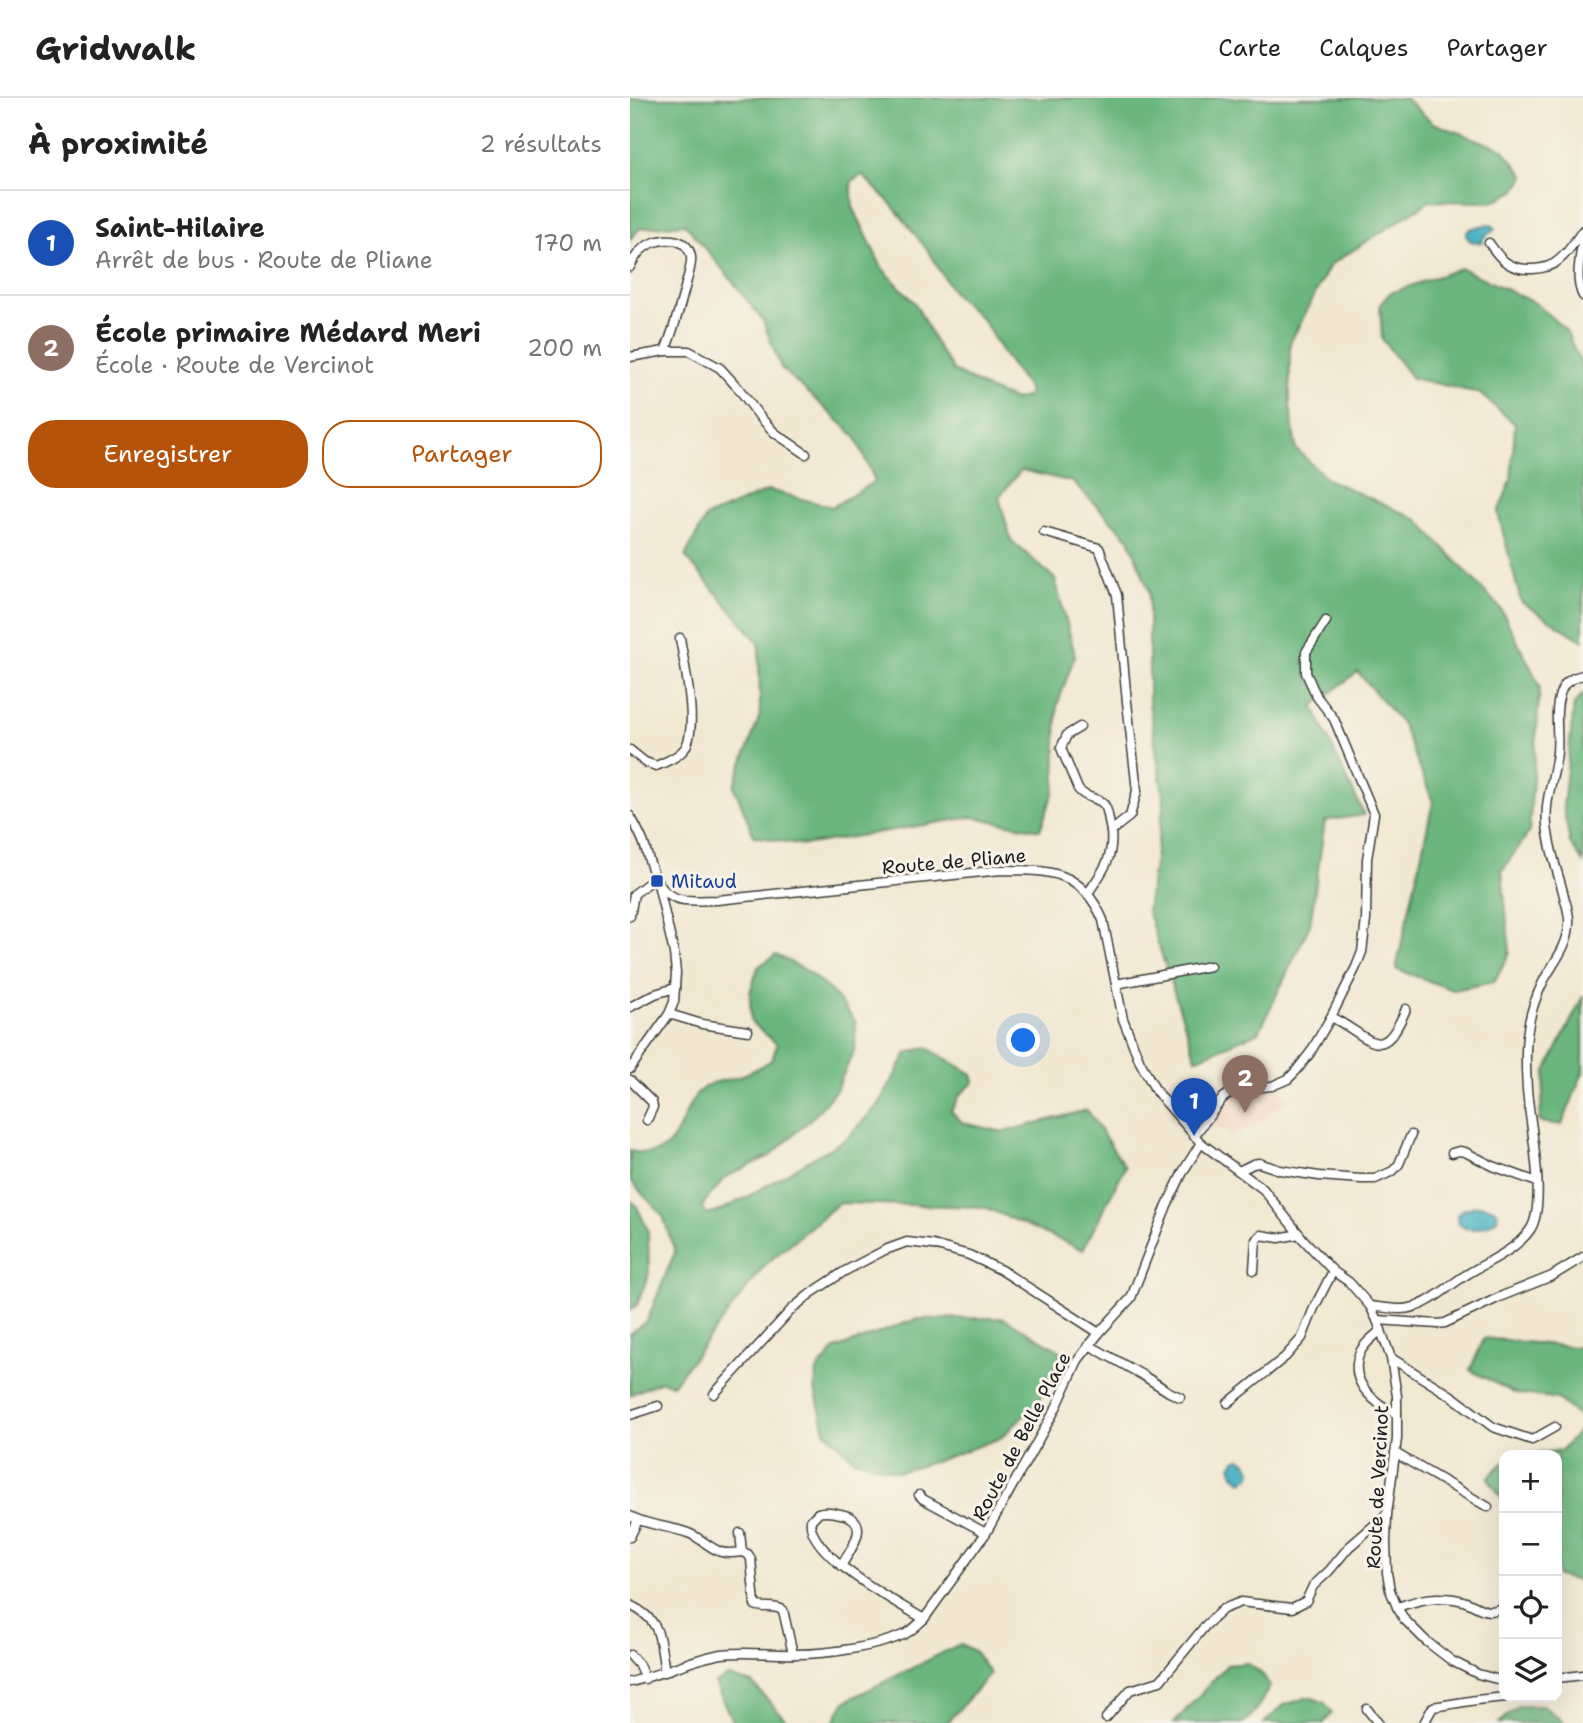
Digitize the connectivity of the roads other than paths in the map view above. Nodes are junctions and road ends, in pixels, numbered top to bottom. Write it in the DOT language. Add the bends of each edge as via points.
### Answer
graph roads {
  1 [pos="1583,230"];
  2 [pos="1583,236"];
  3 [pos="1489,243"];
  4 [pos="630,267"];
  5 [pos="1583,296"];
  6 [pos="665,351"];
  7 [pos="630,357"];
  8 [pos="806,454"];
  9 [pos="1044,532"];
  10 [pos="1326,621"];
  11 [pos="680,638"];
  12 [pos="1583,675"];
  13 [pos="1080,727"];
  14 [pos="630,750"];
  15 [pos="630,816"];
  16 [pos="1111,831"];
  17 [pos="656,880"];
  18 [pos="632,893"];
  19 [pos="1088,893"];
  20 [pos="630,916"];
  21 [pos="1210,966"];
  22 [pos="1116,984"];
  23 [pos="675,988"];
  24 [pos="630,1007"];
  25 [pos="1406,1009"];
  26 [pos="669,1014"];
  27 [pos="1331,1017"];
  28 [pos="748,1031"];
  29 [pos="630,1069"];
  30 [pos="630,1080"];
  31 [pos="647,1119"];
  32 [pos="1411,1135"];
  33 [pos="1197,1139"];
  34 [pos="1452,1153"];
  35 [pos="1240,1171"];
  36 [pos="1537,1182"];
  37 [pos="1300,1234"];
  38 [pos="1583,1257"];
  39 [pos="1254,1270"];
  40 [pos="1333,1271"];
  41 [pos="1370,1306"];
  42 [pos="1377,1320"];
  43 [pos="1381,1330"];
  44 [pos="1099,1333"];
  45 [pos="1089,1345"];
  46 [pos="1391,1358"];
  47 [pos="714,1394"];
  48 [pos="1180,1397"];
  49 [pos="1228,1403"];
  50 [pos="658,1406"];
  51 [pos="1397,1414"];
  52 [pos="630,1415"];
  53 [pos="1555,1427"];
  54 [pos="1395,1453"];
  55 [pos="919,1495"];
  56 [pos="1488,1507"];
  57 [pos="1387,1514"];
  58 [pos="634,1518"];
  59 [pos="986,1533"];
  60 [pos="740,1534"];
  61 [pos="630,1537"];
  62 [pos="742,1552"];
  63 [pos="841,1566"];
  64 [pos="630,1605"];
  65 [pos="1396,1607"];
  66 [pos="1499,1609"];
  67 [pos="924,1619"];
  68 [pos="793,1654"];
  69 [pos="630,1655"];
  70 [pos="665,1672"];
  71 [pos="1583,1675"];
  72 [pos="1562,1677"];
  73 [pos="645,1678"];
  74 [pos="1499,1680"];
  75 [pos="630,1682"];
  76 [pos="1499,1698"];
  77 [pos="1367,1709"];
  78 [pos="1106,1718"];
  79 [pos="1378,1723"];
  80 [pos="1424,1723"];
  1 -- 3 [label="street" via="1550,266 1516,268 1504,262"];
  2 -- 5 [label="street" via="1579,282"];
  4 -- 6 [label="street" via="645,247 660,241 678,240 691,254"];
  6 -- 7 [label="street"];
  6 -- 8 [label="street" via="690,351 720,368 775,433"];
  9 -- 16 [label="street" via="1099,548 1117,595 1137,791 1130,816"];
  10 -- 27 [label="street, Route de Belle Place" via="1306,652 1306,673 1334,719 1374,814 1362,952"];
  11 -- 14 [label="street" via="692,722 686,747 656,766"];
  12 -- 36 [label="street" via="1566,682 1561,692 1558,752 1546,823 1569,923 1562,951 1534,1002 1527,1037 1527,1089"];
  13 -- 16 [label="street" via="1068,734 1061,748 1078,789 1106,807"];
  15 -- 17 [label="street"];
  16 -- 19 [label="street" via="1108,863"];
  17 -- 18 [label="street"];
  17 -- 19 [label="street, Route de Pliane" via="674,898 717,900 1034,870 1073,880"];
  17 -- 23 [label="street" via="674,953"];
  18 -- 20 [label="street"];
  19 -- 22 [label="street, Route de Pliane" via="1103,920"];
  21 -- 22 [label="street"];
  22 -- 33 [label="street, Route de Pliane" via="1122,1019 1140,1062 1156,1091"];
  23 -- 24 [label="street"];
  23 -- 26 [label="street"];
  25 -- 27 [label="street" via="1395,1032 1382,1044"];
  26 -- 28 [label="street"];
  26 -- 29 [label="street"];
  27 -- 33 [label="street, Route de Belle Place" via="1288,1079 1272,1086 1234,1090 1223,1098"];
  30 -- 31 [label="street" via="652,1102"];
  32 -- 35 [label="street" via="1399,1164 1375,1179 1319,1176 1259,1163"];
  33 -- 35 [label="street, Route de Vercinot"];
  33 -- 44 [label="street, Route de Belle Place" via="1131,1298"];
  34 -- 36 [label="street" via="1465,1152"];
  35 -- 37 [label="street, Route de Vercinot" via="1263,1189"];
  36 -- 41 [label="street" via="1532,1227 1509,1250 1419,1306"];
  37 -- 39 [label="street" via="1258,1236"];
  37 -- 40 [label="street, Route de Vercinot"];
  38 -- 42 [label="street" via="1552,1276 1445,1323"];
  40 -- 41 [label="street, Route de Vercinot"];
  40 -- 49 [label="street" via="1302,1338"];
  41 -- 42 [label="street, Route de Vercinot"];
  42 -- 43 [label="street, Route de Vercinot"];
  43 -- 46 [label="street, Route de Vercinot"];
  43 -- 51 [label="street" via="1358,1357 1359,1379 1374,1400"];
  44 -- 45 [label="street, Route de Belle Place"];
  44 -- 47 [label="street" via="1001,1270 969,1255 908,1242 885,1250 810,1294"];
  45 -- 48 [label="street"];
  45 -- 59 [label="street, Route de Belle Place"];
  46 -- 51 [label="street, Route de Vercinot"];
  46 -- 53 [label="street" via="1493,1427 1532,1440"];
  50 -- 52 [label="street"];
  51 -- 54 [label="street, Route de Vercinot"];
  54 -- 56 [label="street"];
  54 -- 57 [label="street, Route de Vercinot"];
  55 -- 59 [label="street"];
  57 -- 65 [label="street, Route de Vercinot" via="1387,1573"];
  57 -- 78 [label="street" via="1349,1547 1313,1586 1306,1601 1292,1608 1241,1602 1223,1609 1160,1681 1129,1690"];
  58 -- 61 [label="street"];
  58 -- 62 [label="street" via="689,1533 716,1551"];
  59 -- 67 [label="street, Route de Belle Place"];
  60 -- 62 [label="street"];
  62 -- 68 [label="street" via="751,1559 755,1605 783,1610"];
  63 -- 63 [label="street" via="811,1530 811,1520 818,1513 849,1516 858,1524 857,1537"];
  63 -- 67 [label="street"];
  64 -- 70 [label="street" via="656,1625"];
  65 -- 66 [label="street" via="1439,1598 1464,1601 1482,1611"];
  65 -- 74 [label="street, Route de Vercinot" via="1426,1641 1452,1661"];
  67 -- 68 [label="street, Route de Belle Place" via="907,1633 883,1642"];
  68 -- 70 [label="street, Route de Belle Place" via="721,1654"];
  69 -- 73 [label="street"];
  70 -- 73 [label="street, Route de Belle Place"];
  71 -- 72 [label="street"];
  73 -- 75 [label="street, Route de Belle Place"];
  76 -- 80 [label="street" via="1433,1707"];
  77 -- 79 [label="street"];
}
